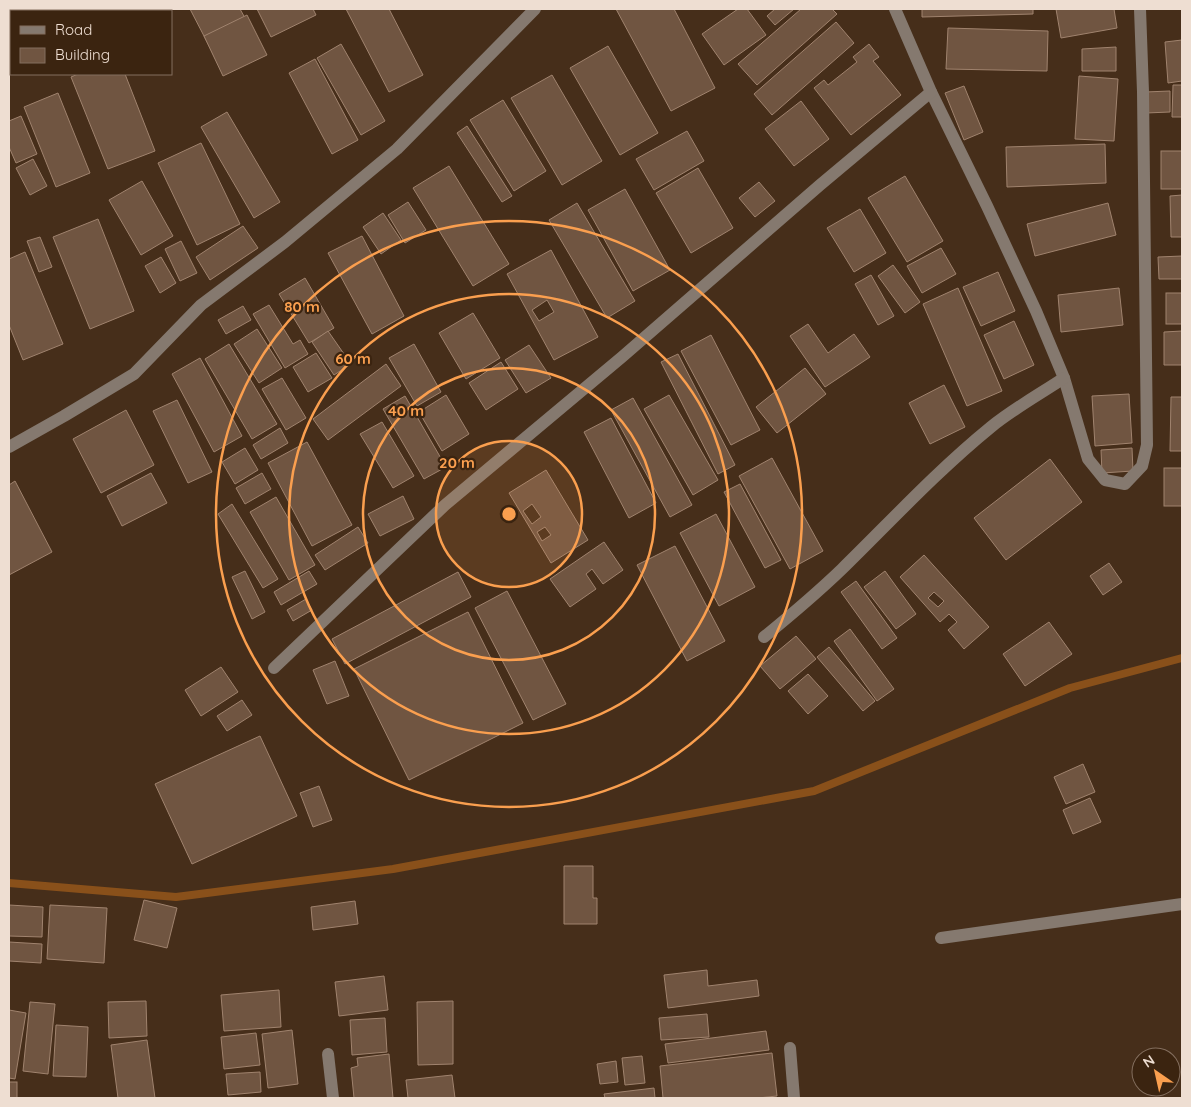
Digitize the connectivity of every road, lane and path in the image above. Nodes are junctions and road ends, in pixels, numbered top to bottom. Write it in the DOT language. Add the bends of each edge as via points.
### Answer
graph roads {
  1 [pos="85,9"];
  2 [pos="535,9"];
  3 [pos="895,9"];
  4 [pos="1140,9"];
  5 [pos="80,10"];
  6 [pos="931,92"];
  7 [pos="1064,378"];
  8 [pos="9,447"];
  9 [pos="764,637"];
  10 [pos="274,668"];
  11 [pos="1182,904"];
  12 [pos="941,938"];
  13 [pos="790,1048"];
  14 [pos="328,1054"];
  15 [pos="333,1098"];
  16 [pos="794,1098"];
  1 -- 5 [label="street"];
  2 -- 8 [label="street" via="397,149 286,242 202,305 134,374"];
  3 -- 6 [label="street"];
  4 -- 7 [label="street" via="1146,445 1142,466 1125,484 1105,480 1088,459"];
  6 -- 7 [label="street" via="988,206"];
  6 -- 10 [label="street" via="445,505"];
  7 -- 9 [label="street" via="992,426 910,500 841,570"];
  11 -- 12 [label="street"];
  13 -- 16 [label="street"];
  14 -- 15 [label="street"];
}
